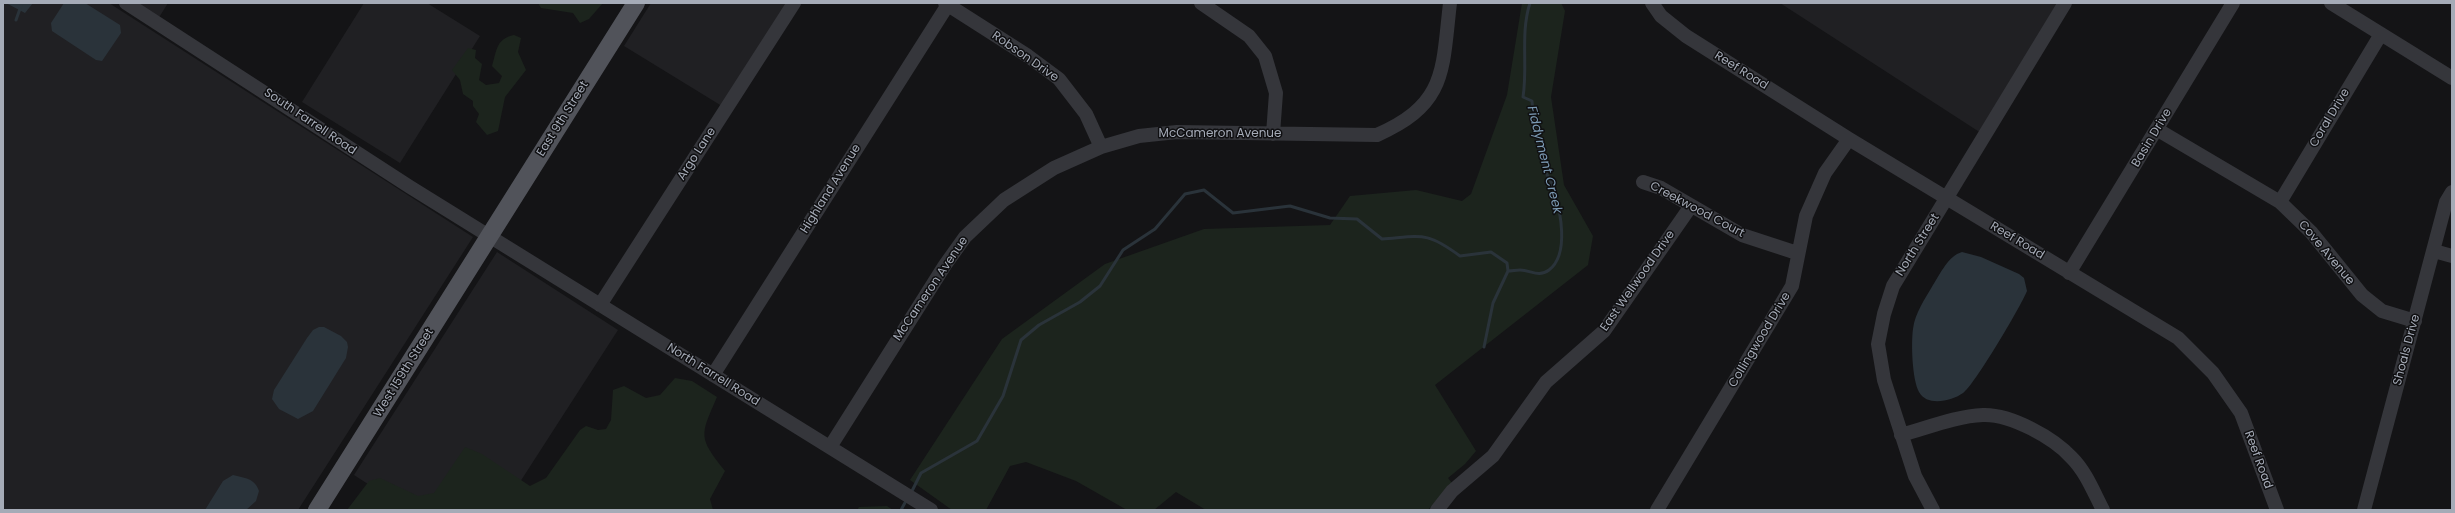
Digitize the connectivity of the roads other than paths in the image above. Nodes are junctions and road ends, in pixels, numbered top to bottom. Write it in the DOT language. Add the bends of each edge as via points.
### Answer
graph roads {
  1 [pos="126,3"];
  2 [pos="636,3"];
  3 [pos="794,3"];
  4 [pos="1201,3"];
  5 [pos="1450,3"];
  6 [pos="1652,3"];
  7 [pos="2065,3"];
  8 [pos="2233,3"];
  9 [pos="2331,3"];
  10 [pos="947,4"];
  11 [pos="2380,34"];
  12 [pos="2452,78"];
  13 [pos="2158,130"];
  14 [pos="1273,134"];
  15 [pos="1849,139"];
  16 [pos="1101,147"];
  17 [pos="1643,182"];
  18 [pos="2452,192"];
  19 [pos="1948,198"];
  20 [pos="2280,202"];
  21 [pos="1691,206"];
  22 [pos="493,238"];
  23 [pos="2434,251"];
  24 [pos="1797,253"];
  25 [pos="2452,256"];
  26 [pos="2070,273"];
  27 [pos="600,305"];
  28 [pos="2415,321"];
  29 [pos="714,375"];
  30 [pos="1901,435"];
  31 [pos="830,447"];
  32 [pos="318,510"];
  33 [pos="931,510"];
  34 [pos="1437,510"];
  35 [pos="1657,510"];
  36 [pos="1931,510"];
  37 [pos="2103,510"];
  38 [pos="2277,510"];
  39 [pos="2364,510"];
  1 -- 22 [label="street, South Farrell Road"];
  2 -- 22 [label="main road, East 9th Street"];
  3 -- 27 [label="street, Argo Lane"];
  4 -- 14 [label="street" via="1249,36 1265,56 1276,93"];
  5 -- 14 [label="street, McCameron Avenue" via="1439,80 1421,108 1406,120 1377,135"];
  6 -- 15 [label="street, Reef Road" via="1661,16 1686,36"];
  7 -- 19 [label="street, North Street"];
  8 -- 13 [label="street, Basin Drive"];
  9 -- 11 [label="street"];
  10 -- 16 [label="street, Robson Drive" via="1059,79 1086,114"];
  10 -- 29 [label="street, Highland Avenue"];
  11 -- 12 [label="street"];
  11 -- 20 [label="street, Coral Drive"];
  13 -- 20 [label="street, Cove Avenue"];
  13 -- 26 [label="street, Basin Drive"];
  14 -- 16 [label="street, McCameron Avenue" via="1177,132 1139,136"];
  15 -- 19 [label="street, Reef Road"];
  15 -- 24 [label="street, Collingwood Drive" via="1825,173 1806,216"];
  16 -- 31 [label="street, McCameron Avenue" via="1028,183 986,215 965,237"];
  17 -- 21 [label="street, Creekwood Court" via="1661,188"];
  18 -- 23 [label="street, Shoals Drive" via="2446,202"];
  19 -- 26 [label="street, Reef Road"];
  19 -- 30 [label="street, North Street" via="1893,286 1878,344 1884,380"];
  20 -- 28 [label="street, Cove Avenue" via="2312,232 2362,295 2382,311"];
  21 -- 24 [label="street, Creekwood Court" via="1742,235"];
  21 -- 34 [label="street, East Wellwood Drive" via="1604,331 1546,382 1493,456 1452,490"];
  22 -- 27 [label="street, North Farrell Road"];
  22 -- 32 [label="main road, West 159th Street"];
  23 -- 25 [label="street"];
  23 -- 28 [label="street, Shoals Drive"];
  24 -- 35 [label="street, Collingwood Drive" via="1792,286"];
  26 -- 38 [label="street, Reef Road" via="2178,338 2213,373 2241,413"];
  27 -- 29 [label="street, North Farrell Road"];
  28 -- 39 [label="street, Shoals Drive"];
  29 -- 31 [label="street, North Farrell Road"];
  30 -- 36 [label="street, North Street" via="1915,476"];
  30 -- 37 [label="street" via="1973,416 1991,416 2013,421 2044,437 2072,457 2082,470"];
  31 -- 33 [label="street, North Farrell Road"];
}
